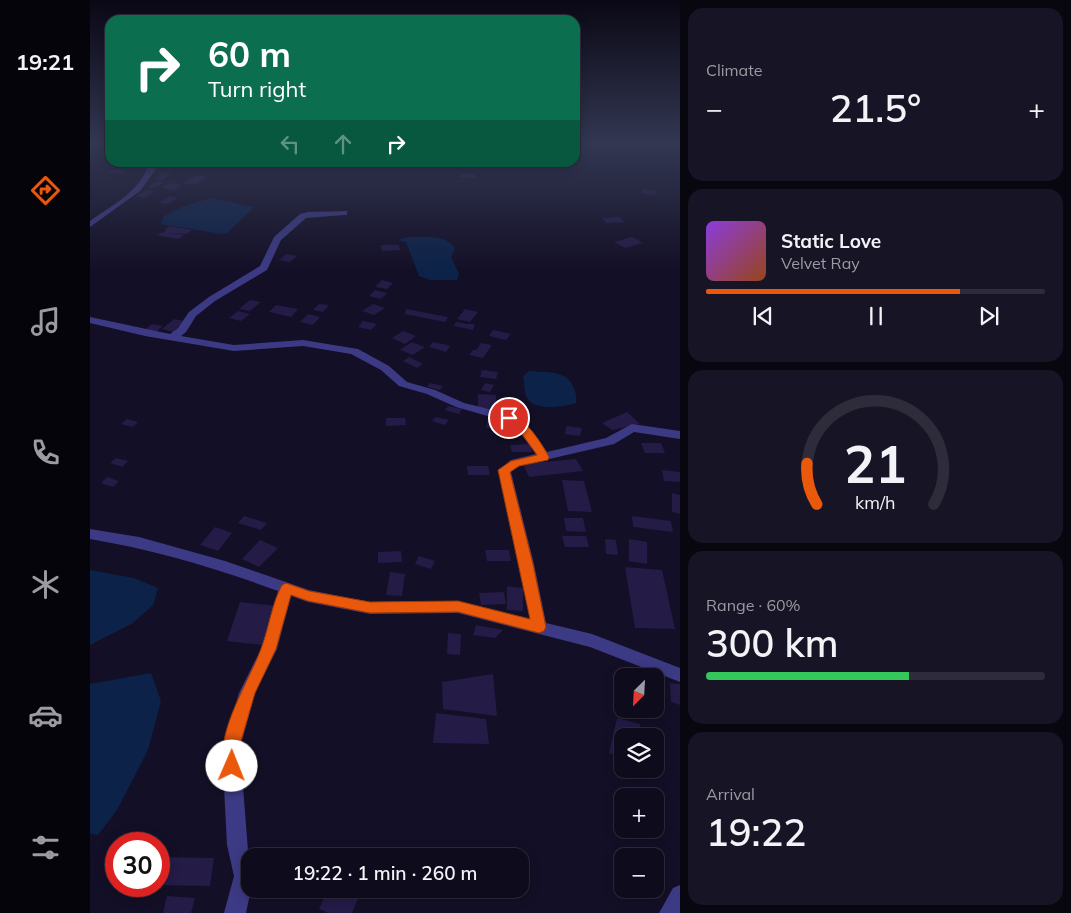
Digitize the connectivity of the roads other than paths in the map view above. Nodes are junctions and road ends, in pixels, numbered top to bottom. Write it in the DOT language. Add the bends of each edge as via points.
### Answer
graph roads {
  1 [pos="141,186"];
  2 [pos="344,213"];
  3 [pos="90,225"];
  4 [pos="90,320"];
  5 [pos="173,338"];
  6 [pos="680,434"];
  7 [pos="544,457"];
  8 [pos="90,534"];
  9 [pos="286,588"];
  10 [pos="539,627"];
  11 [pos="680,675"];
  12 [pos="680,896"];
  13 [pos="235,913"];
  14 [pos="670,913"];
  1 -- 3 [label="street"];
  2 -- 5 [label="street" via="303,216 277,239 264,268 192,314"];
  4 -- 5 [label="street"];
  5 -- 7 [label="street" via="234,348 303,343 354,351 385,368 402,384 509,418 523,428"];
  6 -- 7 [label="street" via="632,428 610,441"];
  7 -- 10 [label="street" via="515,463 504,470"];
  8 -- 9 [label="street" via="139,542 225,566"];
  9 -- 10 [label="street" via="308,596 370,608 458,607"];
  9 -- 13 [label="street" via="269,649 248,693 231,748 237,845 244,876"];
  10 -- 11 [label="street" via="592,641"];
  12 -- 14 [label="street"];
}
